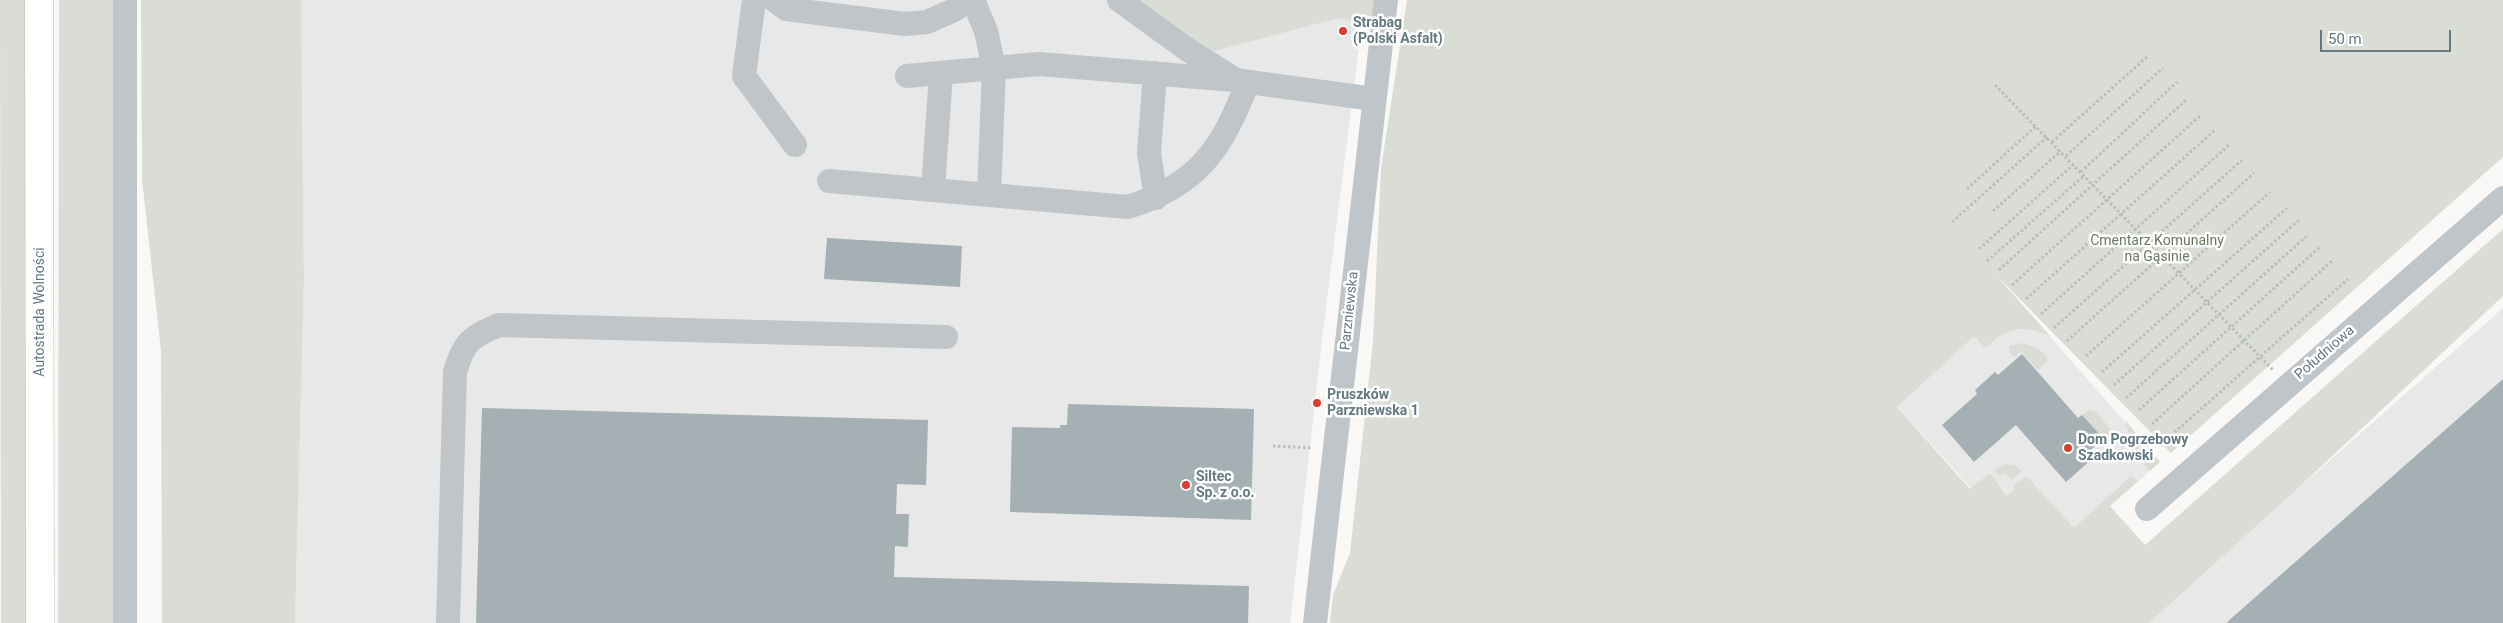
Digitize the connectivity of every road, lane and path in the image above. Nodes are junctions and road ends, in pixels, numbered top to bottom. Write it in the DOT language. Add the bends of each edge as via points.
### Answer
graph roads {
  1 [pos="39,0"];
  2 [pos="124,0"];
  3 [pos="754,0"];
  4 [pos="774,0"];
  5 [pos="969,0"];
  6 [pos="973,0"];
  7 [pos="1120,0"];
  8 [pos="1386,0"];
  9 [pos="808,6"];
  10 [pos="2149,55"];
  11 [pos="994,68"];
  12 [pos="2163,68"];
  13 [pos="941,73"];
  14 [pos="1155,74"];
  15 [pos="906,76"];
  16 [pos="1241,81"];
  17 [pos="2177,82"];
  18 [pos="1996,85"];
  19 [pos="1374,100"];
  20 [pos="2186,100"];
  21 [pos="2201,115"];
  22 [pos="2036,126"];
  23 [pos="2215,130"];
  24 [pos="2047,137"];
  25 [pos="2052,142"];
  26 [pos="795,144"];
  27 [pos="2229,145"];
  28 [pos="2061,151"];
  29 [pos="2066,156"];
  30 [pos="2242,160"];
  31 [pos="2074,164"];
  32 [pos="2081,172"];
  33 [pos="2254,173"];
  34 [pos="2085,176"];
  35 [pos="828,181"];
  36 [pos="2093,184"];
  37 [pos="933,189"];
  38 [pos="1967,189"];
  39 [pos="2270,192"];
  40 [pos="989,194"];
  41 [pos="1156,198"];
  42 [pos="2107,198"];
  43 [pos="2503,198"];
  44 [pos="2287,208"];
  45 [pos="1993,211"];
  46 [pos="2121,213"];
  47 [pos="2299,220"];
  48 [pos="1952,222"];
  49 [pos="2135,228"];
  50 [pos="2309,234"];
  51 [pos="2149,242"];
  52 [pos="2321,246"];
  53 [pos="1979,249"];
  54 [pos="2162,256"];
  55 [pos="2334,259"];
  56 [pos="1987,261"];
  57 [pos="1999,270"];
  58 [pos="2179,273"];
  59 [pos="2348,279"];
  60 [pos="2012,285"];
  61 [pos="2194,289"];
  62 [pos="2026,299"];
  63 [pos="2207,303"];
  64 [pos="2041,314"];
  65 [pos="2219,315"];
  66 [pos="2230,327"];
  67 [pos="2054,328"];
  68 [pos="946,337"];
  69 [pos="2243,340"];
  70 [pos="2067,341"];
  71 [pos="2086,356"];
  72 [pos="2259,357"];
  73 [pos="2102,372"];
  74 [pos="2278,375"];
  75 [pos="2114,385"];
  76 [pos="2126,398"];
  77 [pos="2139,410"];
  78 [pos="2152,424"];
  79 [pos="2167,439"];
  80 [pos="1273,446"];
  81 [pos="1314,448"];
  82 [pos="2147,509"];
  83 [pos="40,623"];
  84 [pos="125,623"];
  85 [pos="448,623"];
  86 [pos="1315,623"];
  1 -- 83 [label="highway, Autostrada Wolności"];
  2 -- 84 [label="street"];
  3 -- 26 [label="street" via="744,76"];
  4 -- 9 [label="street" via="786,9"];
  5 -- 9 [label="street" via="927,22 905,24"];
  6 -- 11 [label="street" via="986,31"];
  7 -- 16 [label="street" via="1188,50"];
  8 -- 19 [label="street, Parzniewska"];
  10 -- 25 [label="path"];
  11 -- 13 [label="street"];
  11 -- 14 [label="street" via="1040,64"];
  11 -- 40 [label="street"];
  12 -- 29 [label="path"];
  13 -- 15 [label="street"];
  13 -- 37 [label="street"];
  14 -- 16 [label="street"];
  14 -- 41 [label="street" via="1149,153"];
  16 -- 19 [label="street"];
  16 -- 41 [label="street" via="1232,121 1219,145 1194,172"];
  17 -- 32 [label="path"];
  18 -- 22 [label="path"];
  19 -- 86 [label="street, Parzniewska"];
  20 -- 36 [label="path"];
  21 -- 42 [label="path"];
  22 -- 24 [label="path"];
  22 -- 38 [label="path"];
  23 -- 46 [label="path"];
  24 -- 25 [label="path"];
  24 -- 48 [label="path"];
  25 -- 28 [label="path"];
  27 -- 49 [label="path"];
  28 -- 29 [label="path"];
  28 -- 45 [label="path"];
  29 -- 31 [label="path"];
  30 -- 51 [label="path"];
  31 -- 32 [label="path"];
  31 -- 53 [label="path"];
  32 -- 34 [label="path"];
  33 -- 54 [label="path"];
  34 -- 36 [label="path"];
  34 -- 56 [label="path"];
  35 -- 37 [label="street"];
  36 -- 42 [label="path"];
  36 -- 57 [label="path"];
  37 -- 40 [label="street"];
  39 -- 58 [label="path"];
  40 -- 41 [label="street" via="1128,207"];
  42 -- 46 [label="path"];
  42 -- 60 [label="path"];
  43 -- 82 [label="street, Południowa"];
  44 -- 61 [label="path"];
  46 -- 49 [label="path"];
  46 -- 62 [label="path"];
  47 -- 63 [label="path"];
  49 -- 51 [label="path"];
  49 -- 64 [label="path"];
  50 -- 65 [label="path"];
  51 -- 54 [label="path"];
  51 -- 67 [label="path"];
  52 -- 66 [label="path"];
  54 -- 58 [label="path"];
  54 -- 70 [label="path"];
  55 -- 69 [label="path"];
  58 -- 61 [label="path"];
  58 -- 71 [label="path"];
  59 -- 72 [label="path"];
  61 -- 63 [label="path"];
  61 -- 73 [label="path"];
  63 -- 65 [label="path"];
  63 -- 75 [label="path"];
  65 -- 66 [label="path"];
  65 -- 76 [label="path"];
  66 -- 69 [label="path"];
  66 -- 77 [label="path"];
  68 -- 85 [label="street" via="498,325 475,335 461,352 455,372"];
  69 -- 72 [label="path"];
  69 -- 78 [label="path"];
  72 -- 74 [label="path"];
  72 -- 79 [label="path"];
  80 -- 81 [label="path"];
}
